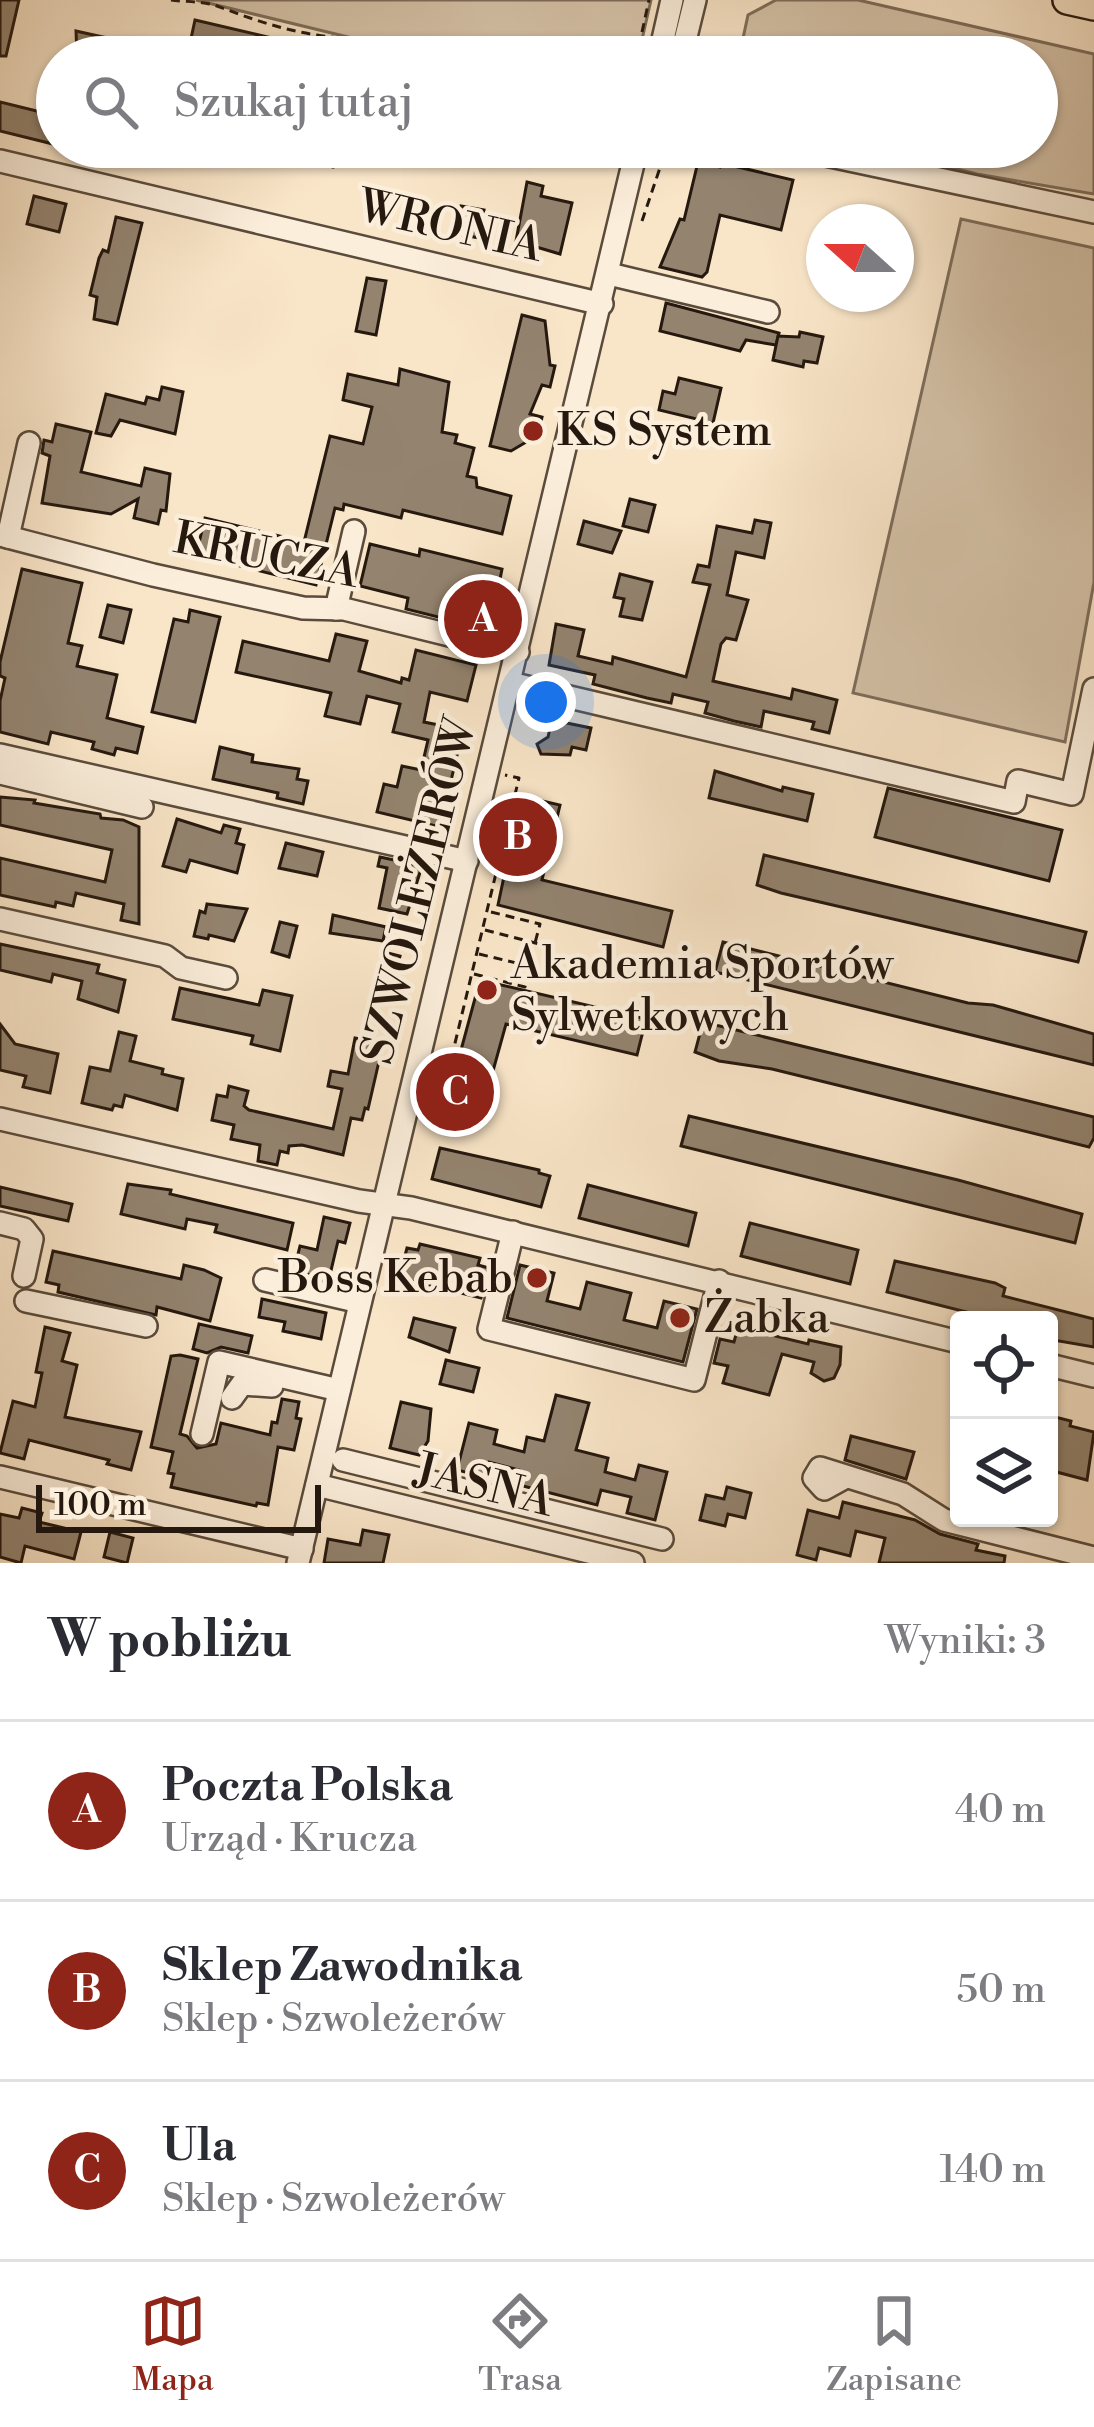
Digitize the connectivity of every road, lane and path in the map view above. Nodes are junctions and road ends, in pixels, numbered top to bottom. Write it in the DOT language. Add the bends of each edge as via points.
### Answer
graph roads {
  1 [pos="171,0"];
  2 [pos="649,0"];
  3 [pos="672,0"];
  4 [pos="695,0"];
  5 [pos="1067,0"];
  6 [pos="1094,6"];
  7 [pos="330,36"];
  8 [pos="641,36"];
  9 [pos="664,36"];
  10 [pos="686,36"];
  11 [pos="0,161"];
  12 [pos="638,168"];
  13 [pos="891,168"];
  14 [pos="1094,212"];
  15 [pos="609,274"];
  16 [pos="602,304"];
  17 [pos="768,312"];
  18 [pos="29,442"];
  19 [pos="354,531"];
  20 [pos="4,536"];
  21 [pos="336,609"];
  22 [pos="518,652"];
  23 [pos="510,683"];
  24 [pos="1094,689"];
  25 [pos="0,755"];
  26 [pos="0,773"];
  27 [pos="500,774"];
  28 [pos="142,807"];
  29 [pos="467,861"];
  30 [pos="495,878"];
  31 [pos="505,880"];
  32 [pos="504,907"];
  33 [pos="487,911"];
  34 [pos="502,915"];
  35 [pos="0,919"];
  36 [pos="483,930"];
  37 [pos="477,953"];
  38 [pos="472,974"];
  39 [pos="226,978"];
  40 [pos="419,1118"];
  41 [pos="0,1119"];
  42 [pos="383,1204"];
  43 [pos="0,1223"];
  44 [pos="513,1232"];
  45 [pos="24,1276"];
  46 [pos="265,1280"];
  47 [pos="719,1281"];
  48 [pos="26,1301"];
  49 [pos="360,1302"];
  50 [pos="146,1326"];
  51 [pos="950,1340"];
  52 [pos="1058,1367"];
  53 [pos="1094,1376"];
  54 [pos="338,1396"];
  55 [pos="232,1398"];
  56 [pos="202,1434"];
  57 [pos="343,1460"];
  58 [pos="370,1466"];
  59 [pos="0,1477"];
  60 [pos="844,1478"];
  61 [pos="317,1485"];
  62 [pos="362,1496"];
  63 [pos="662,1539"];
  64 [pos="300,1556"];
  65 [pos="1094,1558"];
  66 [pos="633,1563"];
  1 -- 7 [label="path"];
  2 -- 8 [label="path"];
  3 -- 9 [label="street"];
  4 -- 10 [label="street"];
  5 -- 6 [label="main road"];
  11 -- 16 [label="street, WRONIA" via="345,253"];
  12 -- 15 [label="street, SZWOLEŻERÓW"];
  13 -- 14 [label="street"];
  15 -- 16 [label="street, SZWOLEŻERÓW"];
  15 -- 17 [label="street"];
  16 -- 22 [label="street, SZWOLEŻERÓW"];
  18 -- 20 [label="street"];
  19 -- 21 [label="street"];
  20 -- 21 [label="street, KRUCZA" via="303,608"];
  21 -- 22 [label="street, KRUCZA"];
  22 -- 23 [label="street, SZWOLEŻERÓW"];
  23 -- 24 [label="street" via="1014,802 1018,781 1072,794"];
  23 -- 29 [label="street, SZWOLEŻERÓW"];
  25 -- 29 [label="street"];
  26 -- 28 [label="street"];
  27 -- 30 [label="path" via="519,778"];
  29 -- 42 [label="street, SZWOLEŻERÓW"];
  30 -- 31 [label="path"];
  30 -- 33 [label="path"];
  32 -- 34 [label="path"];
  33 -- 34 [label="path"];
  33 -- 36 [label="path"];
  34 -- 36 [label="path" via="540,924 537,943"];
  35 -- 39 [label="street" via="172,954 181,968"];
  36 -- 37 [label="path"];
  37 -- 38 [label="path"];
  37 -- 38 [label="path" via="531,966 525,987"];
  38 -- 40 [label="path" via="442,1097"];
  41 -- 42 [label="street"];
  42 -- 44 [label="street"];
  42 -- 49 [label="street, SZWOLEŻERÓW"];
  43 -- 45 [label="street" via="32,1239"];
  44 -- 47 [label="street"];
  44 -- 47 [label="street" via="489,1329 694,1380"];
  46 -- 49 [label="street"];
  47 -- 51 [label="street"];
  48 -- 50 [label="street"];
  49 -- 54 [label="street, SZWOLEŻERÓW"];
  52 -- 53 [label="street"];
  54 -- 55 [label="street" via="251,1383"];
  54 -- 56 [label="street" via="219,1362"];
  54 -- 61 [label="street, SZWOLEŻERÓW"];
  57 -- 58 [label="street"];
  58 -- 62 [label="street"];
  58 -- 63 [label="street"];
  59 -- 64 [label="street"];
  60 -- 65 [label="street" via="903,1494 944,1520"];
  61 -- 62 [label="street, JASNA"];
  61 -- 64 [label="street, SZWOLEŻERÓW"];
  62 -- 66 [label="street, JASNA"];
}
